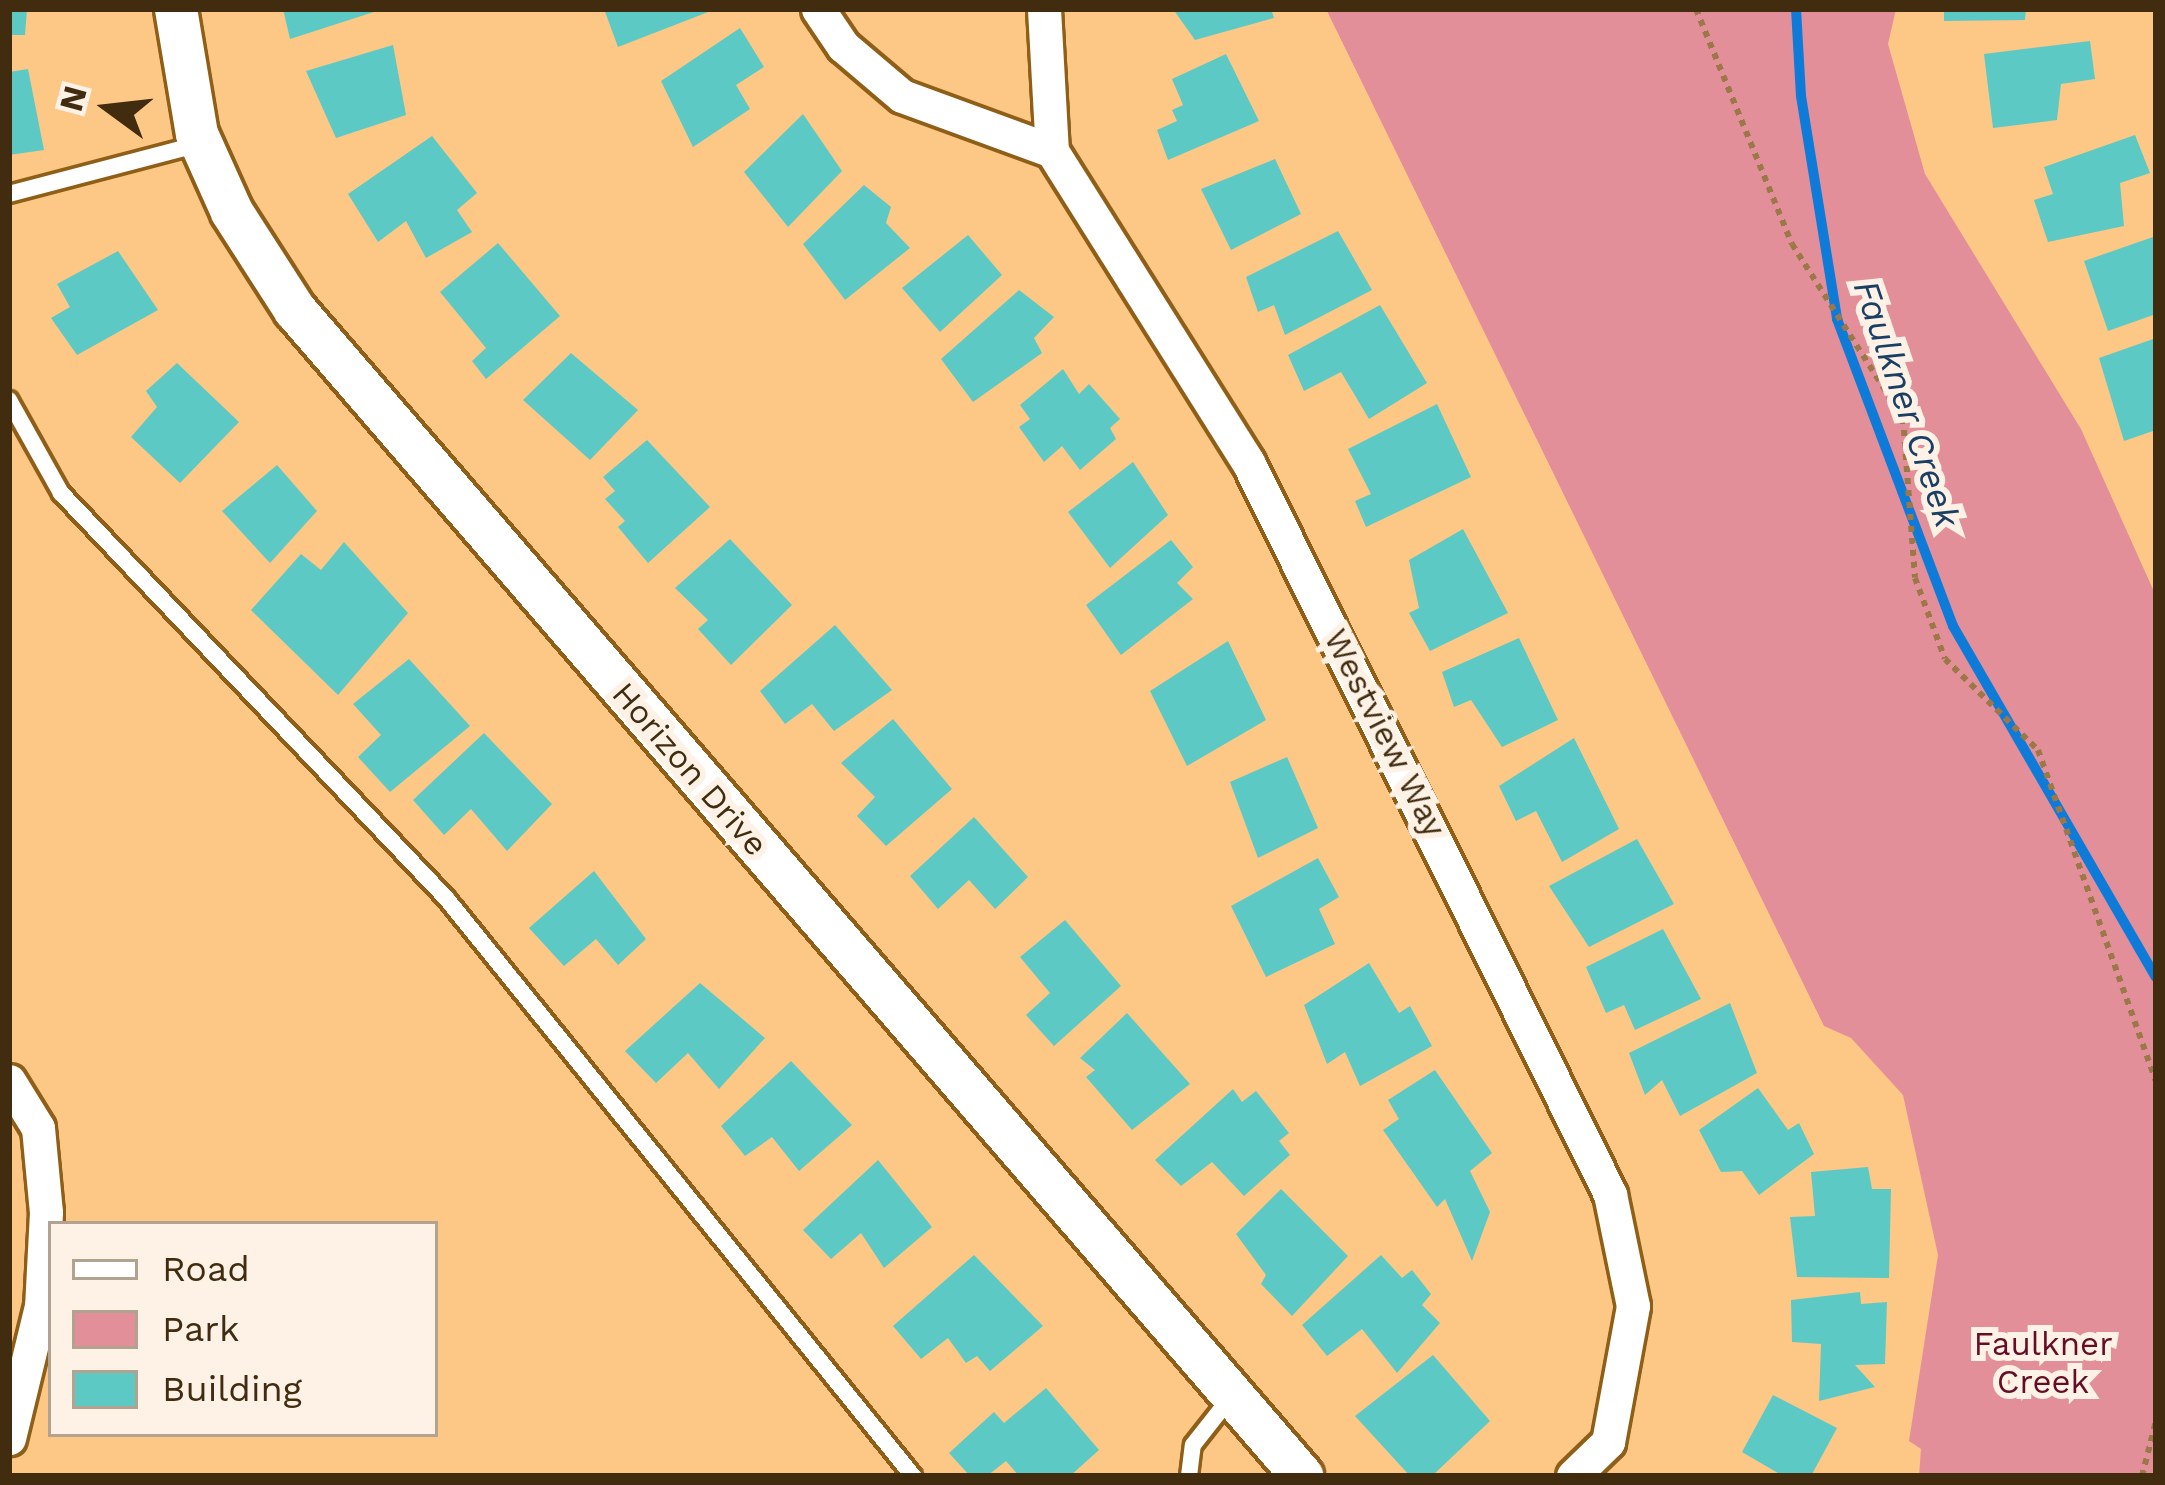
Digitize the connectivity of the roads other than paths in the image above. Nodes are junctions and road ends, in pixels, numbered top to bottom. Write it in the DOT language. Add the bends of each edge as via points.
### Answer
graph roads {
  1 [pos="176,9"];
  2 [pos="818,9"];
  3 [pos="1045,9"];
  4 [pos="201,143"];
  5 [pos="1052,151"];
  6 [pos="9,194"];
  7 [pos="9,400"];
  8 [pos="9,1060"];
  9 [pos="17,1095"];
  10 [pos="1230,1398"];
  11 [pos="9,1438"];
  12 [pos="913,1476"];
  13 [pos="1189,1476"];
  14 [pos="1302,1476"];
  15 [pos="1573,1476"];
  1 -- 4 [label="street, Horizon Drive"];
  2 -- 5 [label="street" via="843,46 902,96"];
  3 -- 5 [label="street, Westview Way"];
  4 -- 6 [label="lane"];
  4 -- 10 [label="street, Horizon Drive" via="232,212 295,310"];
  5 -- 15 [label="street, Westview Way" via="1248,463 1610,1194 1633,1306 1608,1442"];
  7 -- 12 [label="lane" via="61,493 230,679 431,881"];
  8 -- 9 [label="lane"];
  9 -- 11 [label="street" via="38,1127 46,1212 41,1306"];
  10 -- 13 [label="lane" via="1193,1445"];
  10 -- 14 [label="street, Horizon Drive"];
}
